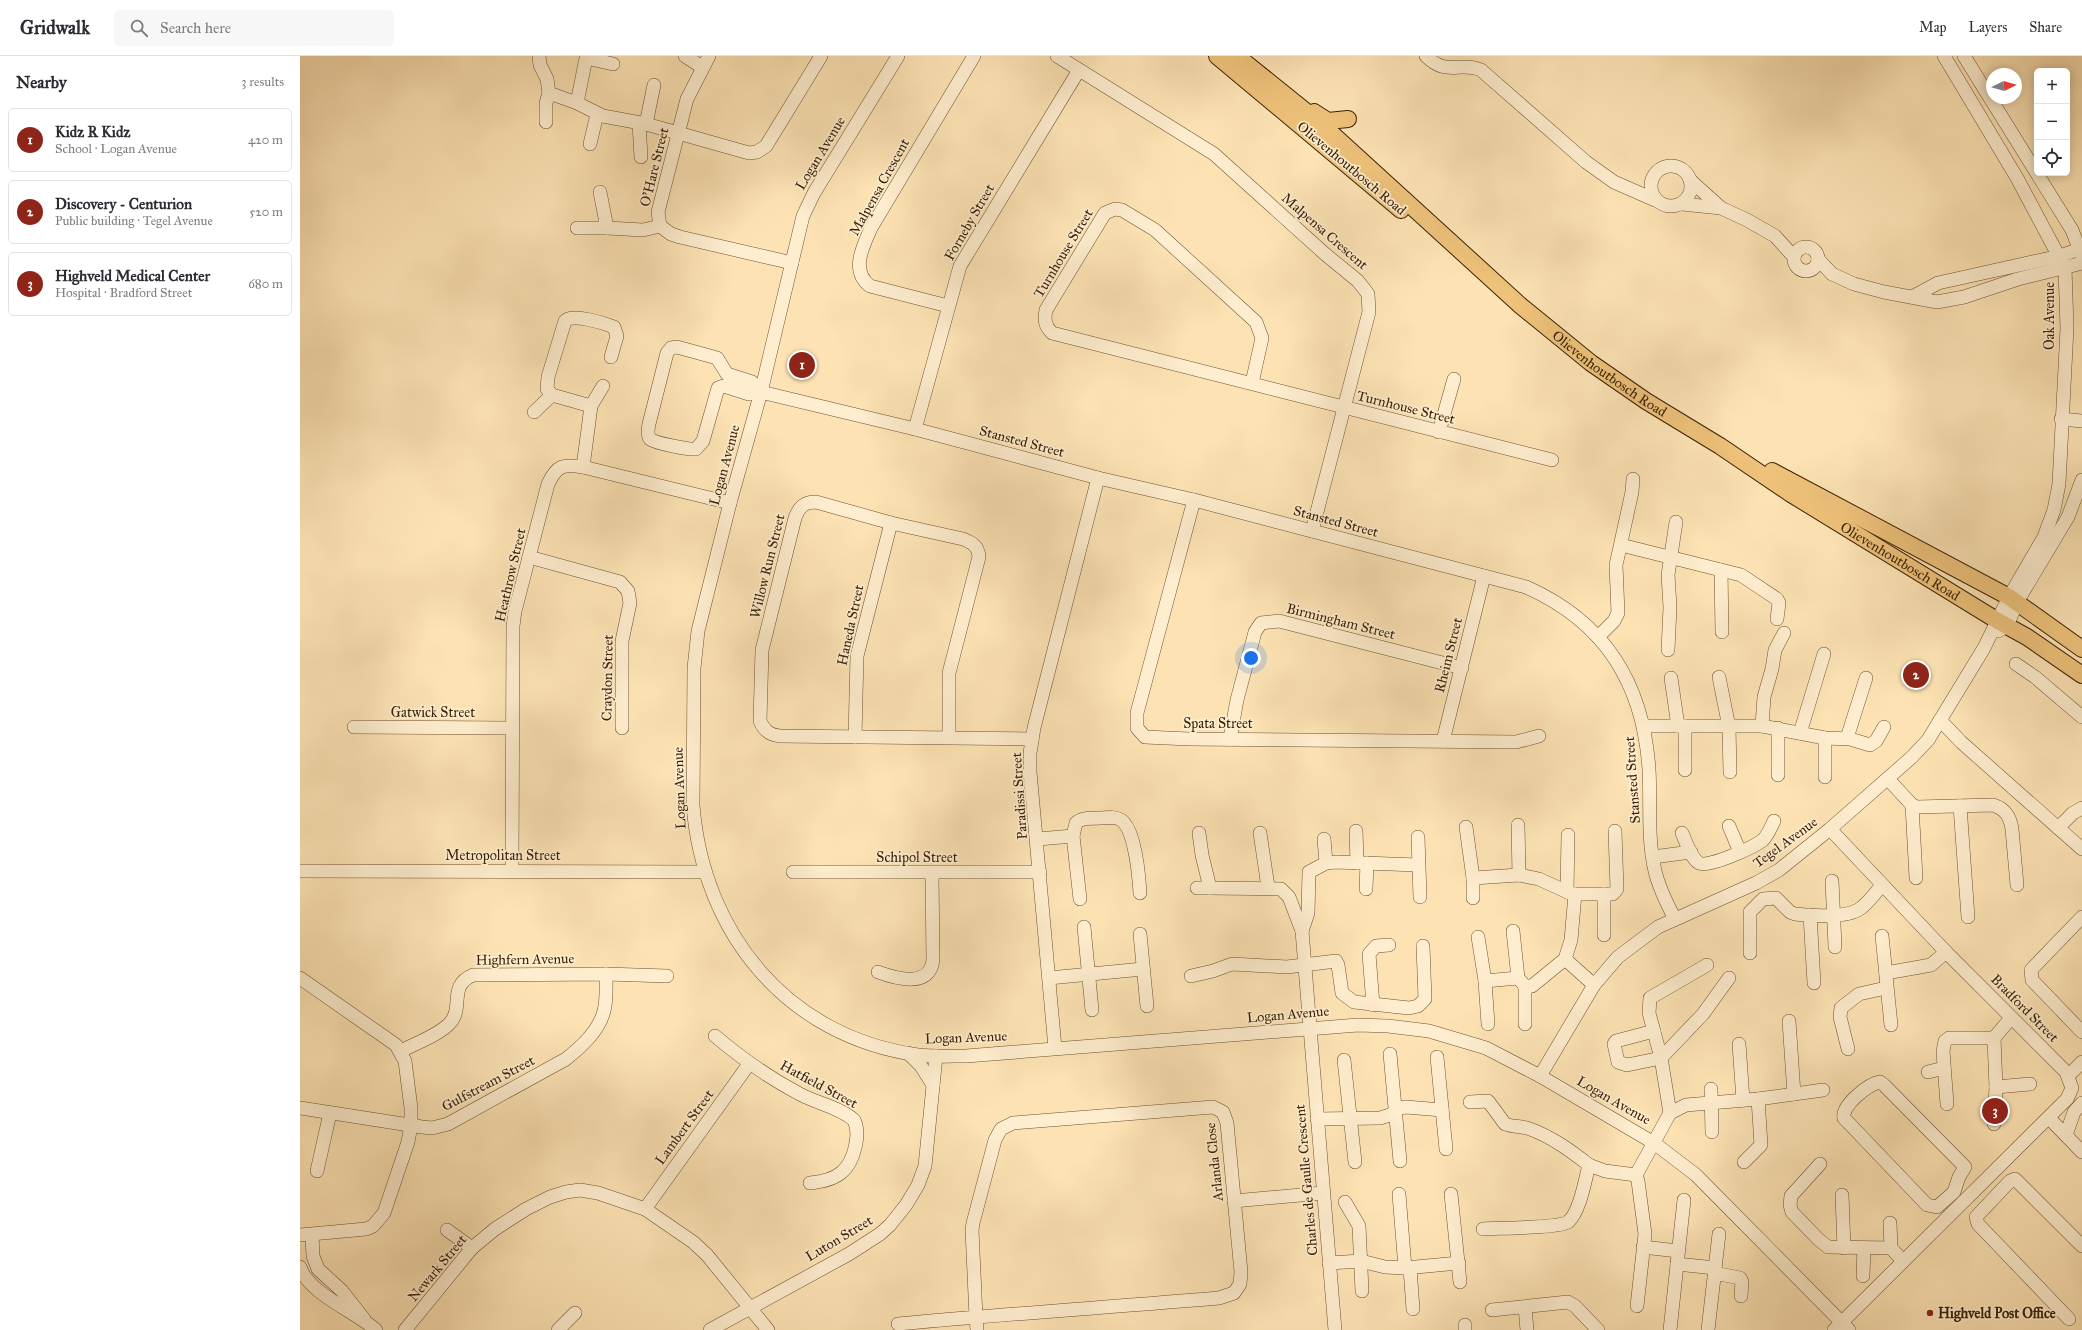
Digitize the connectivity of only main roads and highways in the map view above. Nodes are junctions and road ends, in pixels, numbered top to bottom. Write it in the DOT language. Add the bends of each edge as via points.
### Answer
graph roads {
  1 [pos="1217,56"];
  2 [pos="1237,56"];
  3 [pos="1262,75"];
  4 [pos="1348,119"];
  5 [pos="1333,136"];
  6 [pos="1423,228"];
  7 [pos="1488,278"];
  8 [pos="1720,446"];
  9 [pos="2082,649"];
  10 [pos="2082,675"];
  1 -- 6 [label="main road, Olievenhoutbosch Road"];
  2 -- 3 [label="main road, Olievenhoutbosch Road"];
  3 -- 4 [label="main road" via="1286,89 1322,119"];
  3 -- 5 [label="main road, Olievenhoutbosch Road"];
  5 -- 6 [label="main road" via="1332,144"];
  5 -- 7 [label="main road, Olievenhoutbosch Road" via="1431,223"];
  6 -- 7 [label="main road, Olievenhoutbosch Road"];
  7 -- 8 [label="main road, Olievenhoutbosch Road" via="1591,363 1646,401"];
  8 -- 9 [label="main road, Olievenhoutbosch Road" via="2013,599"];
  8 -- 10 [label="main road, Olievenhoutbosch Road" via="1999,627 2027,637"];
}
